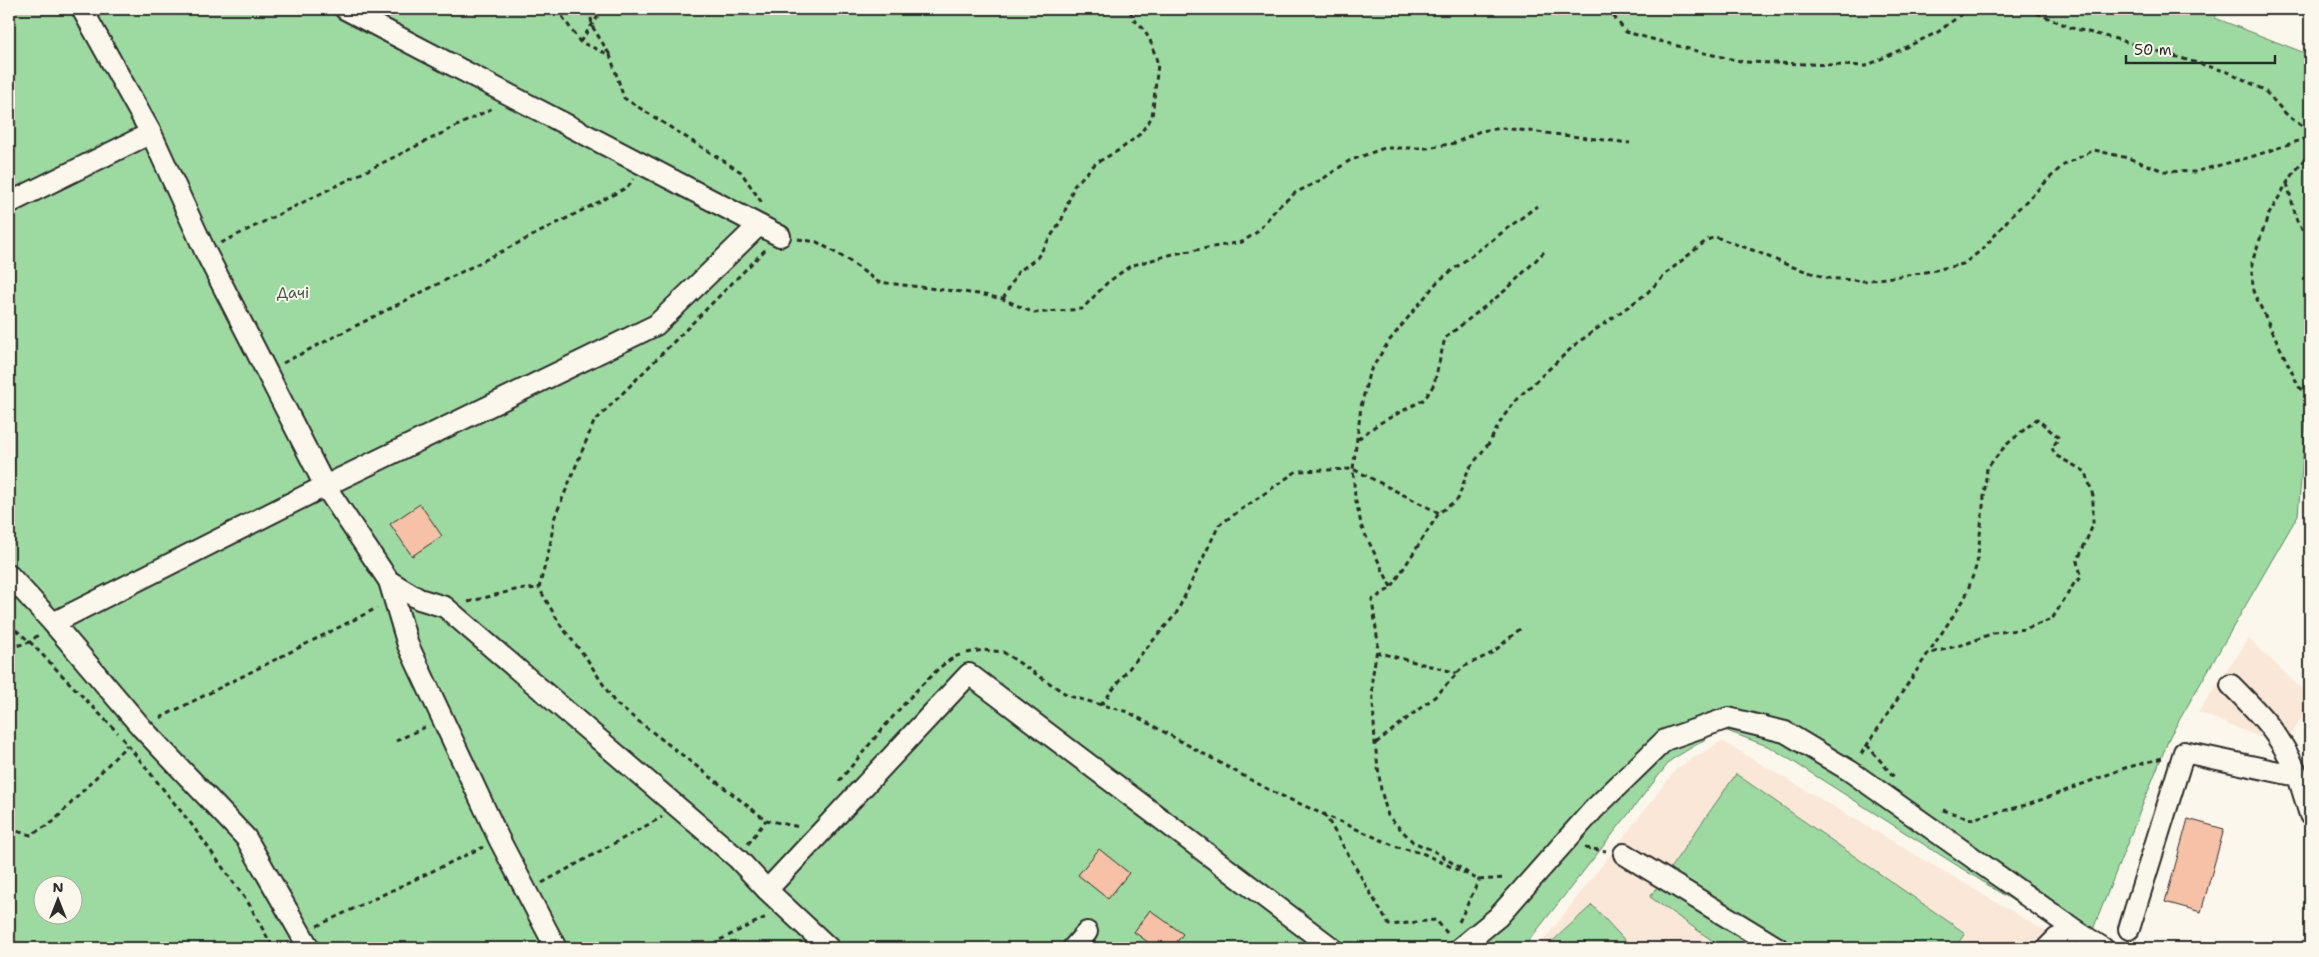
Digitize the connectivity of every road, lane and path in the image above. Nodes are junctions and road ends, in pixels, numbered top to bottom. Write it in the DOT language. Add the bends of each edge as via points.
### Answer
graph roads {
  1 [pos="82,9"];
  2 [pos="344,9"];
  3 [pos="558,9"];
  4 [pos="590,9"];
  5 [pos="603,9"];
  6 [pos="1130,9"];
  7 [pos="1608,9"];
  8 [pos="1974,9"];
  9 [pos="1984,9"];
  10 [pos="592,26"];
  11 [pos="580,42"];
  12 [pos="610,56"];
  13 [pos="515,97"];
  14 [pos="2310,132"];
  15 [pos="151,133"];
  16 [pos="2310,137"];
  17 [pos="1630,143"];
  18 [pos="2310,151"];
  19 [pos="641,163"];
  20 [pos="2287,183"];
  21 [pos="9,203"];
  22 [pos="1537,206"];
  23 [pos="762,215"];
  24 [pos="780,236"];
  25 [pos="2310,241"];
  26 [pos="205,251"];
  27 [pos="1544,252"];
  28 [pos="1003,299"];
  29 [pos="267,371"];
  30 [pos="2310,395"];
  31 [pos="1358,440"];
  32 [pos="1353,469"];
  33 [pos="325,486"];
  34 [pos="1439,513"];
  35 [pos="9,575"];
  36 [pos="539,588"];
  37 [pos="1391,588"];
  38 [pos="392,590"];
  39 [pos="445,608"];
  40 [pos="53,623"];
  41 [pos="9,624"];
  42 [pos="1520,629"];
  43 [pos="30,642"];
  44 [pos="9,648"];
  45 [pos="1376,652"];
  46 [pos="1927,654"];
  47 [pos="1457,673"];
  48 [pos="2231,686"];
  49 [pos="1101,705"];
  50 [pos="444,718"];
  51 [pos="142,728"];
  52 [pos="396,741"];
  53 [pos="1375,744"];
  54 [pos="127,745"];
  55 [pos="1867,745"];
  56 [pos="2184,752"];
  57 [pos="1850,772"];
  58 [pos="2298,776"];
  59 [pos="1897,780"];
  60 [pos="838,782"];
  61 [pos="1936,806"];
  62 [pos="678,808"];
  63 [pos="1324,813"];
  64 [pos="2310,815"];
  65 [pos="766,820"];
  66 [pos="804,821"];
  67 [pos="9,829"];
  68 [pos="499,839"];
  69 [pos="1563,844"];
  70 [pos="1624,854"];
  71 [pos="738,859"];
  72 [pos="1533,877"];
  73 [pos="1479,880"];
  74 [pos="767,890"];
  75 [pos="526,892"];
  76 [pos="785,907"];
  77 [pos="1498,917"];
  78 [pos="2129,929"];
  79 [pos="1087,932"];
  80 [pos="2078,932"];
  81 [pos="1456,939"];
  82 [pos="305,941"];
  83 [pos="2052,943"];
  84 [pos="273,948"];
  85 [pos="556,948"];
  86 [pos="704,948"];
  87 [pos="829,948"];
  88 [pos="1073,948"];
  89 [pos="1332,948"];
  90 [pos="1483,948"];
  91 [pos="1778,948"];
  92 [pos="2103,948"];
  1 -- 15 [label="street"];
  2 -- 13 [label="street"];
  3 -- 11 [label="path"];
  4 -- 10 [label="path"];
  5 -- 10 [label="path"];
  6 -- 28 [label="path" via="1133,19 1150,40 1158,64 1152,118 1140,134 1096,163 1074,186 1062,219 1037,258 1018,272"];
  7 -- 9 [label="path" via="1626,32 1704,54 1745,62 1866,66 1938,32 1963,13"];
  8 -- 9 [label="path"];
  9 -- 14 [label="path" via="2032,11 2072,28 2231,73 2264,90 2288,116"];
  10 -- 11 [label="path"];
  10 -- 12 [label="path"];
  11 -- 12 [label="path"];
  12 -- 23 [label="path" via="624,98 741,172"];
  13 -- 19 [label="street"];
  13 -- 26 [label="path"];
  15 -- 21 [label="street"];
  15 -- 26 [label="street"];
  16 -- 34 [label="path" via="2194,172 2164,171 2094,150 2062,166 1983,248 1963,264 1921,273 1864,281 1827,278 1716,237 1707,240 1646,294 1577,343 1540,377 1503,417 1489,443 1468,470 1458,499"];
  17 -- 28 [label="path" via="1503,128 1480,131 1455,143 1427,148 1384,148 1349,161 1295,194 1277,208 1257,232 1242,242 1172,254 1130,266 1082,309 1034,313"];
  18 -- 20 [label="path"];
  19 -- 23 [label="street"];
  19 -- 29 [label="path" via="628,187"];
  20 -- 25 [label="path" via="2297,221"];
  20 -- 30 [label="path" via="2268,216 2252,262 2253,291 2299,387"];
  22 -- 31 [label="path" via="1438,281 1389,341 1369,373"];
  23 -- 24 [label="street"];
  23 -- 33 [label="street" via="656,325"];
  24 -- 28 [label="path" via="817,242 878,282"];
  24 -- 36 [label="path" via="594,422 554,519"];
  26 -- 29 [label="street"];
  27 -- 31 [label="path" via="1507,289 1445,338 1434,384 1425,399 1378,424"];
  29 -- 33 [label="street"];
  31 -- 32 [label="path"];
  32 -- 34 [label="path"];
  32 -- 37 [label="path" via="1362,528"];
  32 -- 49 [label="path" via="1297,471 1219,525 1176,614"];
  33 -- 38 [label="street"];
  33 -- 40 [label="street"];
  34 -- 37 [label="path"];
  35 -- 40 [label="street"];
  36 -- 39 [label="path" via="515,590"];
  36 -- 65 [label="path" via="561,626 615,703"];
  37 -- 45 [label="path" via="1372,600 1377,625"];
  38 -- 39 [label="street"];
  38 -- 50 [label="street" via="408,645"];
  38 -- 51 [label="path"];
  39 -- 62 [label="street"];
  40 -- 51 [label="street"];
  41 -- 43 [label="path"];
  42 -- 47 [label="path" via="1492,653"];
  43 -- 44 [label="path"];
  43 -- 54 [label="path"];
  45 -- 47 [label="path"];
  45 -- 53 [label="path" via="1372,679"];
  46 -- 46 [label="path" via="1965,598 1976,564 1987,468 2006,445 2037,419 2059,438 2052,448 2055,454 2086,472 2093,496 2093,525 2077,562 2080,579 2074,582 2052,619"];
  46 -- 55 [label="path"];
  47 -- 53 [label="path" via="1437,695"];
  48 -- 58 [label="street" via="2268,722"];
  49 -- 60 [label="path" via="1070,696 1003,652 983,650 954,656 931,675"];
  49 -- 63 [label="path" via="1128,712 1271,791"];
  50 -- 52 [label="path"];
  50 -- 68 [label="street"];
  51 -- 82 [label="street" via="246,838"];
  53 -- 73 [label="path" via="1388,816 1413,842 1434,851"];
  54 -- 67 [label="path" via="53,822 31,835"];
  54 -- 84 [label="path" via="192,825 249,904"];
  55 -- 57 [label="path"];
  55 -- 59 [label="path"];
  56 -- 58 [label="street"];
  56 -- 61 [label="path" via="2125,768 2030,804 1971,819"];
  56 -- 78 [label="street"];
  57 -- 69 [label="street" via="1785,732 1728,718 1665,740"];
  57 -- 80 [label="street"];
  58 -- 64 [label="street"];
  62 -- 71 [label="street"];
  62 -- 75 [label="path"];
  63 -- 73 [label="path"];
  63 -- 81 [label="path" via="1389,925 1436,920"];
  65 -- 66 [label="path" via="798,827"];
  65 -- 71 [label="path"];
  68 -- 75 [label="street"];
  68 -- 82 [label="path"];
  69 -- 70 [label="path"];
  69 -- 72 [label="street"];
  70 -- 91 [label="street"];
  71 -- 74 [label="street"];
  72 -- 73 [label="path"];
  72 -- 77 [label="street"];
  73 -- 81 [label="path"];
  74 -- 76 [label="street"];
  74 -- 89 [label="street" via="969,674"];
  75 -- 85 [label="street"];
  76 -- 86 [label="path"];
  76 -- 87 [label="street"];
  77 -- 81 [label="street"];
  77 -- 90 [label="street"];
  79 -- 88 [label="street"];
  80 -- 83 [label="street"];
  80 -- 92 [label="street"];
}
